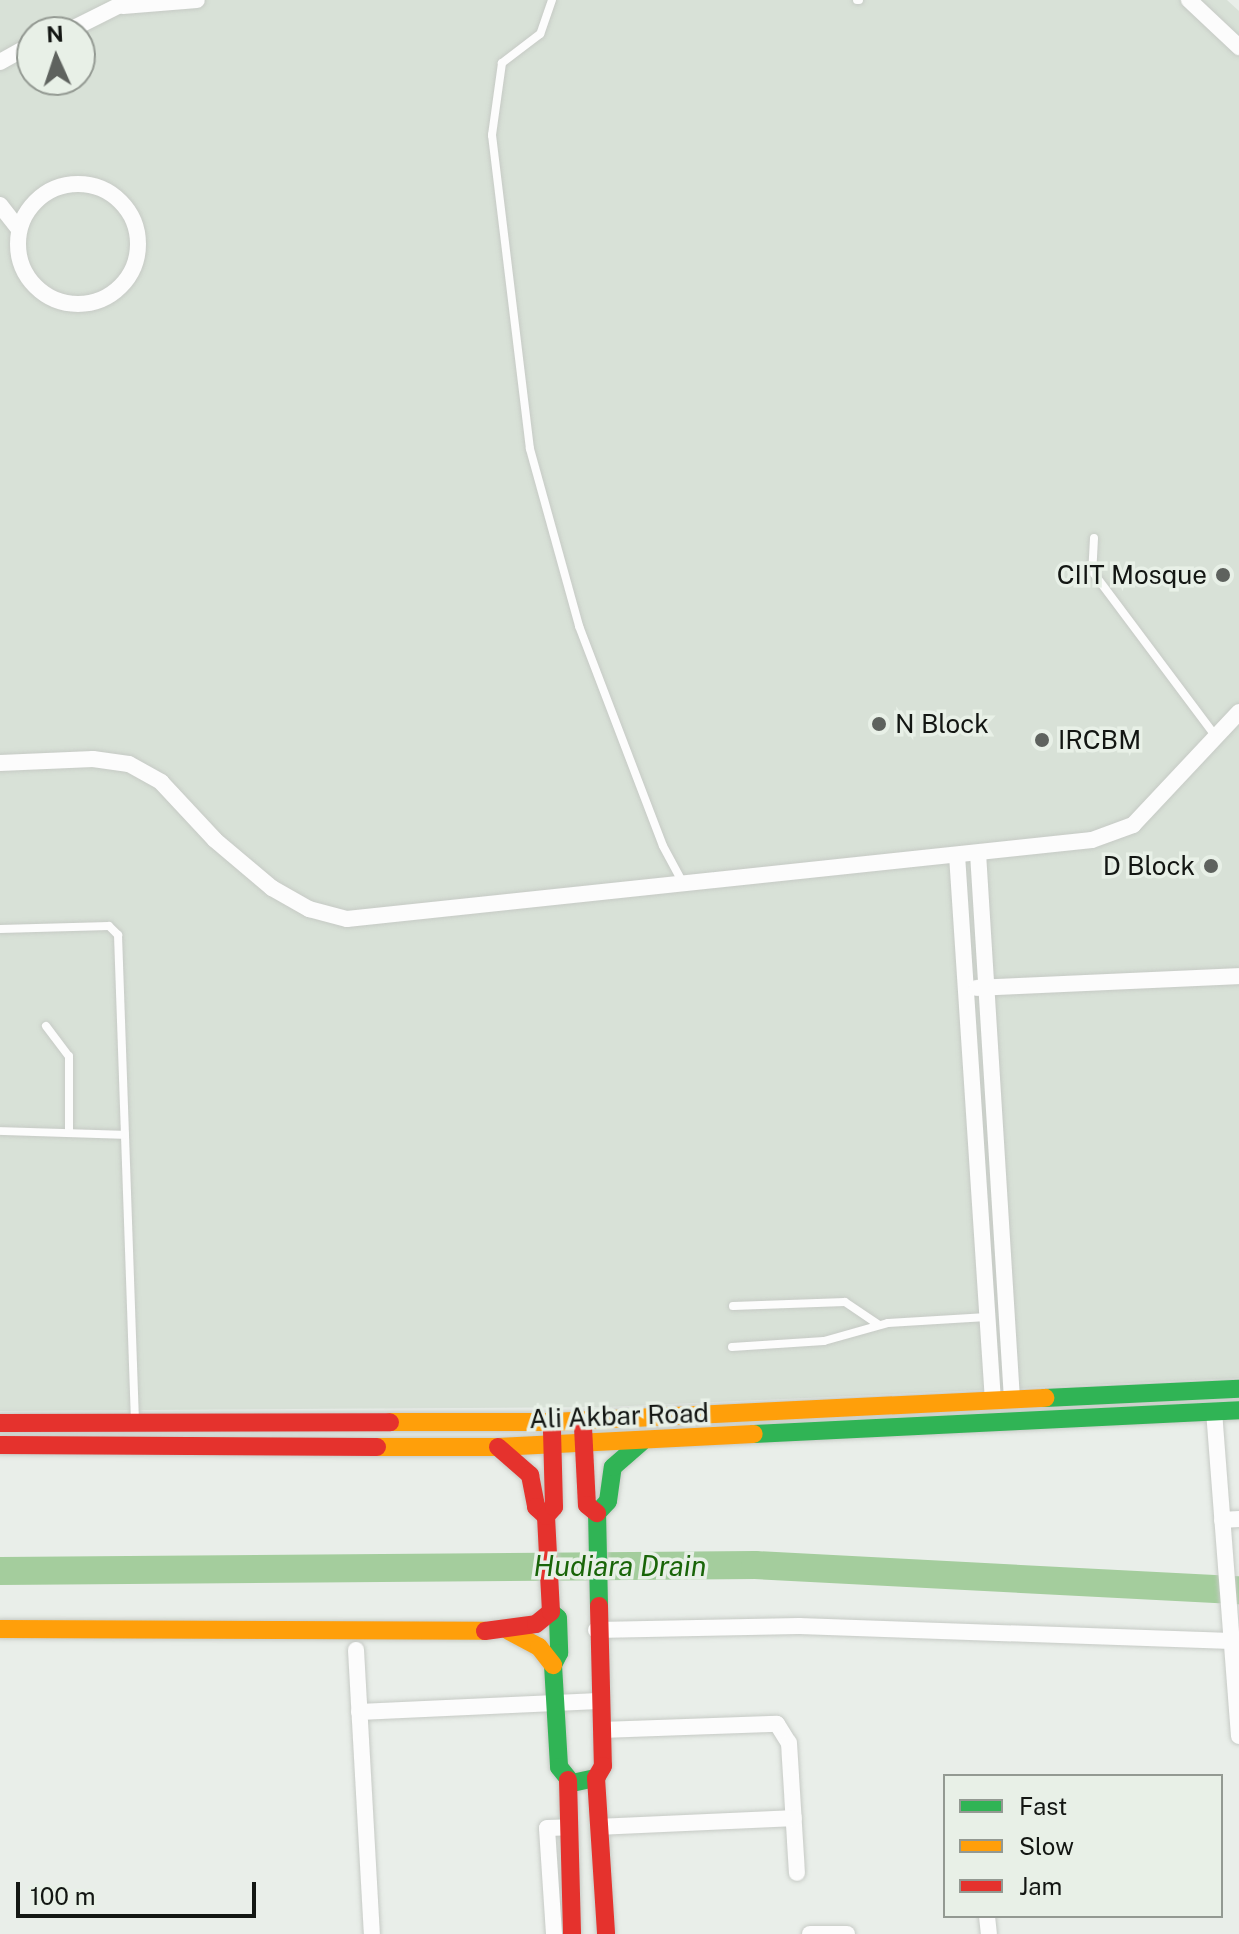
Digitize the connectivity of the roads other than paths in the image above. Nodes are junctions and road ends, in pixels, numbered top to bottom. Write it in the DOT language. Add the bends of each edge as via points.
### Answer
graph roads {
  1 [pos="197,0"];
  2 [pos="552,0"];
  3 [pos="1189,0"];
  4 [pos="126,3"];
  5 [pos="96,18"];
  6 [pos="1239,47"];
  7 [pos="0,205"];
  8 [pos="19,229"];
  9 [pos="1094,538"];
  10 [pos="1239,712"];
  11 [pos="1216,737"];
  12 [pos="0,763"];
  13 [pos="978,853"];
  14 [pos="957,855"];
  15 [pos="685,885"];
  16 [pos="0,929"];
  17 [pos="1239,976"];
  18 [pos="985,988"];
  19 [pos="967,990"];
  20 [pos="46,1026"];
  21 [pos="69,1130"];
  22 [pos="0,1131"];
  23 [pos="125,1135"];
  24 [pos="733,1306"];
  25 [pos="987,1317"];
  26 [pos="878,1324"];
  27 [pos="732,1347"];
  28 [pos="1239,1389"];
  29 [pos="1012,1399"];
  30 [pos="993,1401"];
  31 [pos="1239,1410"];
  32 [pos="1214,1411"];
  33 [pos="583,1421"];
  34 [pos="552,1422"];
  35 [pos="0,1423"];
  36 [pos="136,1425"];
  37 [pos="642,1442"];
  38 [pos="584,1444"];
  39 [pos="0,1445"];
  40 [pos="552,1445"];
  41 [pos="498,1447"];
  42 [pos="597,1513"];
  43 [pos="546,1516"];
  44 [pos="1239,1519"];
  45 [pos="1222,1528"];
  46 [pos="551,1610"];
  47 [pos="597,1628"];
  48 [pos="0,1629"];
  49 [pos="509,1631"];
  50 [pos="559,1641"];
  51 [pos="1235,1641"];
  52 [pos="356,1650"];
  53 [pos="553,1665"];
  54 [pos="599,1701"];
  55 [pos="555,1702"];
  56 [pos="359,1712"];
  57 [pos="601,1730"];
  58 [pos="1239,1736"];
  59 [pos="596,1778"];
  60 [pos="568,1780"];
  61 [pos="794,1818"];
  62 [pos="570,1827"];
  63 [pos="599,1827"];
  64 [pos="797,1873"];
  65 [pos="372,1934"];
  66 [pos="554,1934"];
  67 [pos="572,1934"];
  68 [pos="606,1934"];
  69 [pos="810,1934"];
  70 [pos="847,1934"];
  1 -- 4 [label="street"];
  2 -- 15 [label="lane" via="540,34 502,63 492,135 530,449 579,626 663,846"];
  3 -- 6 [label="street"];
  4 -- 5 [label="street"];
  7 -- 8 [label="street"];
  8 -- 8 [label="street" via="29,208 46,193 67,185 90,185 111,194 127,210 137,231 137,254 123,285 104,298 60,302 39,291 25,273 18,252"];
  9 -- 11 [label="lane" via="1092,571"];
  10 -- 11 [label="street"];
  11 -- 13 [label="street" via="1133,825 1092,840"];
  12 -- 15 [label="street" via="93,759 129,764 161,782 215,840 272,888 309,909 347,919"];
  13 -- 14 [label="street"];
  13 -- 18 [label="street"];
  14 -- 15 [label="street"];
  14 -- 19 [label="street"];
  16 -- 23 [label="lane" via="109,926 118,935"];
  17 -- 18 [label="street"];
  18 -- 19 [label="street"];
  18 -- 29 [label="street"];
  19 -- 25 [label="street"];
  20 -- 21 [label="lane" via="69,1056"];
  21 -- 22 [label="lane"];
  21 -- 23 [label="lane"];
  23 -- 36 [label="lane"];
  24 -- 26 [label="lane" via="845,1302"];
  25 -- 26 [label="lane"];
  25 -- 30 [label="street"];
  26 -- 27 [label="lane" via="824,1341"];
  28 -- 29 [label="main road, Ali Akbar Road"];
  29 -- 30 [label="main road, Ali Akbar Road"];
  30 -- 33 [label="main road, Ali Akbar Road"];
  31 -- 32 [label="main road, Ali Akbar Road"];
  32 -- 37 [label="main road, Ali Akbar Road"];
  32 -- 45 [label="street"];
  33 -- 34 [label="main road, Ali Akbar Road"];
  33 -- 38 [label="main road"];
  34 -- 36 [label="main road, Ali Akbar Road"];
  34 -- 40 [label="main road"];
  35 -- 36 [label="main road, Ali Akbar Road"];
  37 -- 38 [label="main road, Ali Akbar Road"];
  37 -- 42 [label="main road" via="613,1467 608,1501"];
  38 -- 40 [label="main road, Ali Akbar Road"];
  38 -- 42 [label="main road" via="587,1505"];
  39 -- 41 [label="main road, Ali Akbar Road"];
  40 -- 41 [label="main road, Ali Akbar Road"];
  40 -- 43 [label="main road" via="554,1507"];
  41 -- 43 [label="main road" via="530,1475 536,1507"];
  42 -- 47 [label="main road"];
  43 -- 46 [label="main road"];
  44 -- 45 [label="street"];
  45 -- 51 [label="street"];
  46 -- 49 [label="main road" via="536,1624"];
  46 -- 50 [label="main road" via="558,1618"];
  47 -- 50 [label="main road"];
  47 -- 51 [label="street" via="799,1626"];
  47 -- 54 [label="main road"];
  48 -- 49 [label="main road"];
  49 -- 53 [label="main road" via="539,1647"];
  50 -- 53 [label="main road"];
  51 -- 58 [label="street"];
  52 -- 56 [label="street"];
  53 -- 55 [label="main road"];
  54 -- 55 [label="street"];
  54 -- 57 [label="main road"];
  55 -- 56 [label="street"];
  55 -- 60 [label="main road" via="559,1767"];
  56 -- 65 [label="street"];
  57 -- 59 [label="main road" via="603,1766"];
  57 -- 61 [label="street" via="777,1724 789,1743"];
  59 -- 60 [label="main road" via="583,1784"];
  59 -- 63 [label="main road"];
  60 -- 62 [label="main road"];
  61 -- 63 [label="street"];
  61 -- 64 [label="street"];
  62 -- 66 [label="street" via="547,1828"];
  62 -- 67 [label="main road"];
  63 -- 68 [label="main road"];
  69 -- 70 [label="street"];
}
